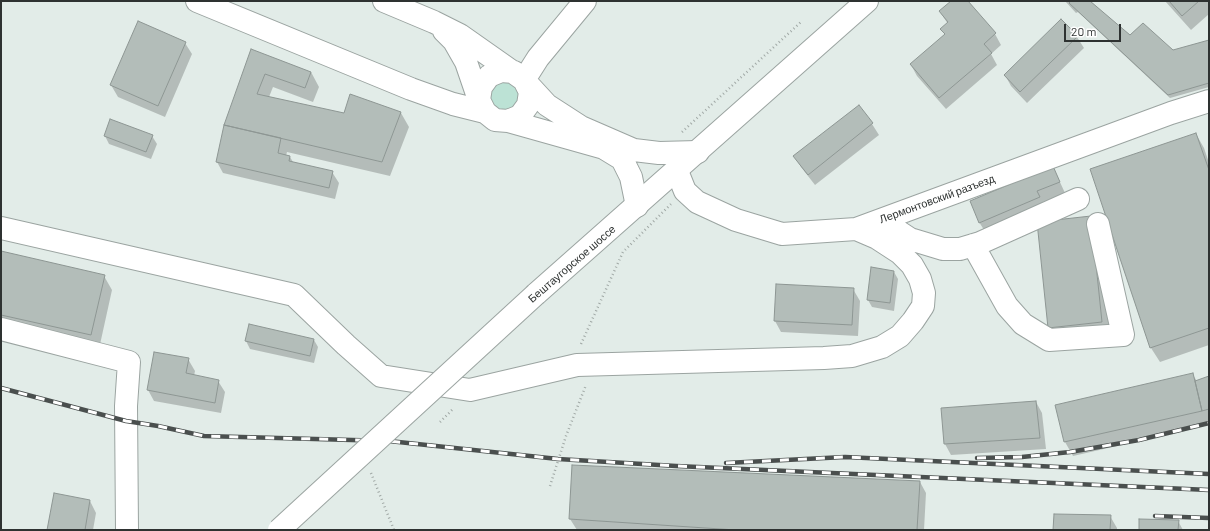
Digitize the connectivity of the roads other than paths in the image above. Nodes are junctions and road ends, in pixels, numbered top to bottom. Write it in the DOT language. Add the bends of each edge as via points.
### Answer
graph roads {
  1 [pos="197,1"];
  2 [pos="384,1"];
  3 [pos="585,1"];
  4 [pos="867,1"];
  5 [pos="434,22"];
  6 [pos="519,76"];
  7 [pos="1209,101"];
  8 [pos="482,106"];
  9 [pos="508,121"];
  10 [pos="698,152"];
  11 [pos="677,171"];
  12 [pos="1078,199"];
  13 [pos="637,206"];
  14 [pos="881,220"];
  15 [pos="1098,224"];
  16 [pos="1,228"];
  17 [pos="856,229"];
  18 [pos="973,245"];
  19 [pos="1,329"];
  20 [pos="127,530"];
  21 [pos="279,530"];
  1 -- 8 [label="street" via="411,89 453,104"];
  2 -- 5 [label="street"];
  3 -- 6 [label="street" via="538,58"];
  4 -- 10 [label="street, Бештаугорское шоссе"];
  5 -- 6 [label="street" via="460,35"];
  5 -- 8 [label="street" via="454,41 466,62"];
  6 -- 8 [label="street" via="501,71 489,76 481,87"];
  6 -- 9 [label="street" via="530,92 528,105 520,116"];
  6 -- 10 [label="street" via="548,105 581,127 634,150 659,153"];
  7 -- 14 [label="street, Лермонтовский разъезд" via="1170,113"];
  8 -- 9 [label="street" via="495,120"];
  9 -- 13 [label="street" via="604,148 622,159 631,176"];
  10 -- 11 [label="street, Бештаугорское шоссе"];
  11 -- 13 [label="street, Бештаугорское шоссе"];
  11 -- 17 [label="street, Лермонтовский разъезд" via="685,191 697,202 736,220 782,234"];
  12 -- 18 [label="street"];
  13 -- 21 [label="street, Бештаугорское шоссе, bridge" via="536,294"];
  14 -- 17 [label="street, Лермонтовский разъезд"];
  14 -- 18 [label="street" via="910,239 943,249 960,249"];
  15 -- 18 [label="street" via="1123,335 1049,340 1023,324 1007,306"];
  16 -- 17 [label="street" via="294,295 381,376 470,390 574,366 824,358 852,356 882,347 900,336 913,322 923,306 924,293 912,265 900,253"];
  19 -- 20 [label="street" via="129,362 126,406"];
}
